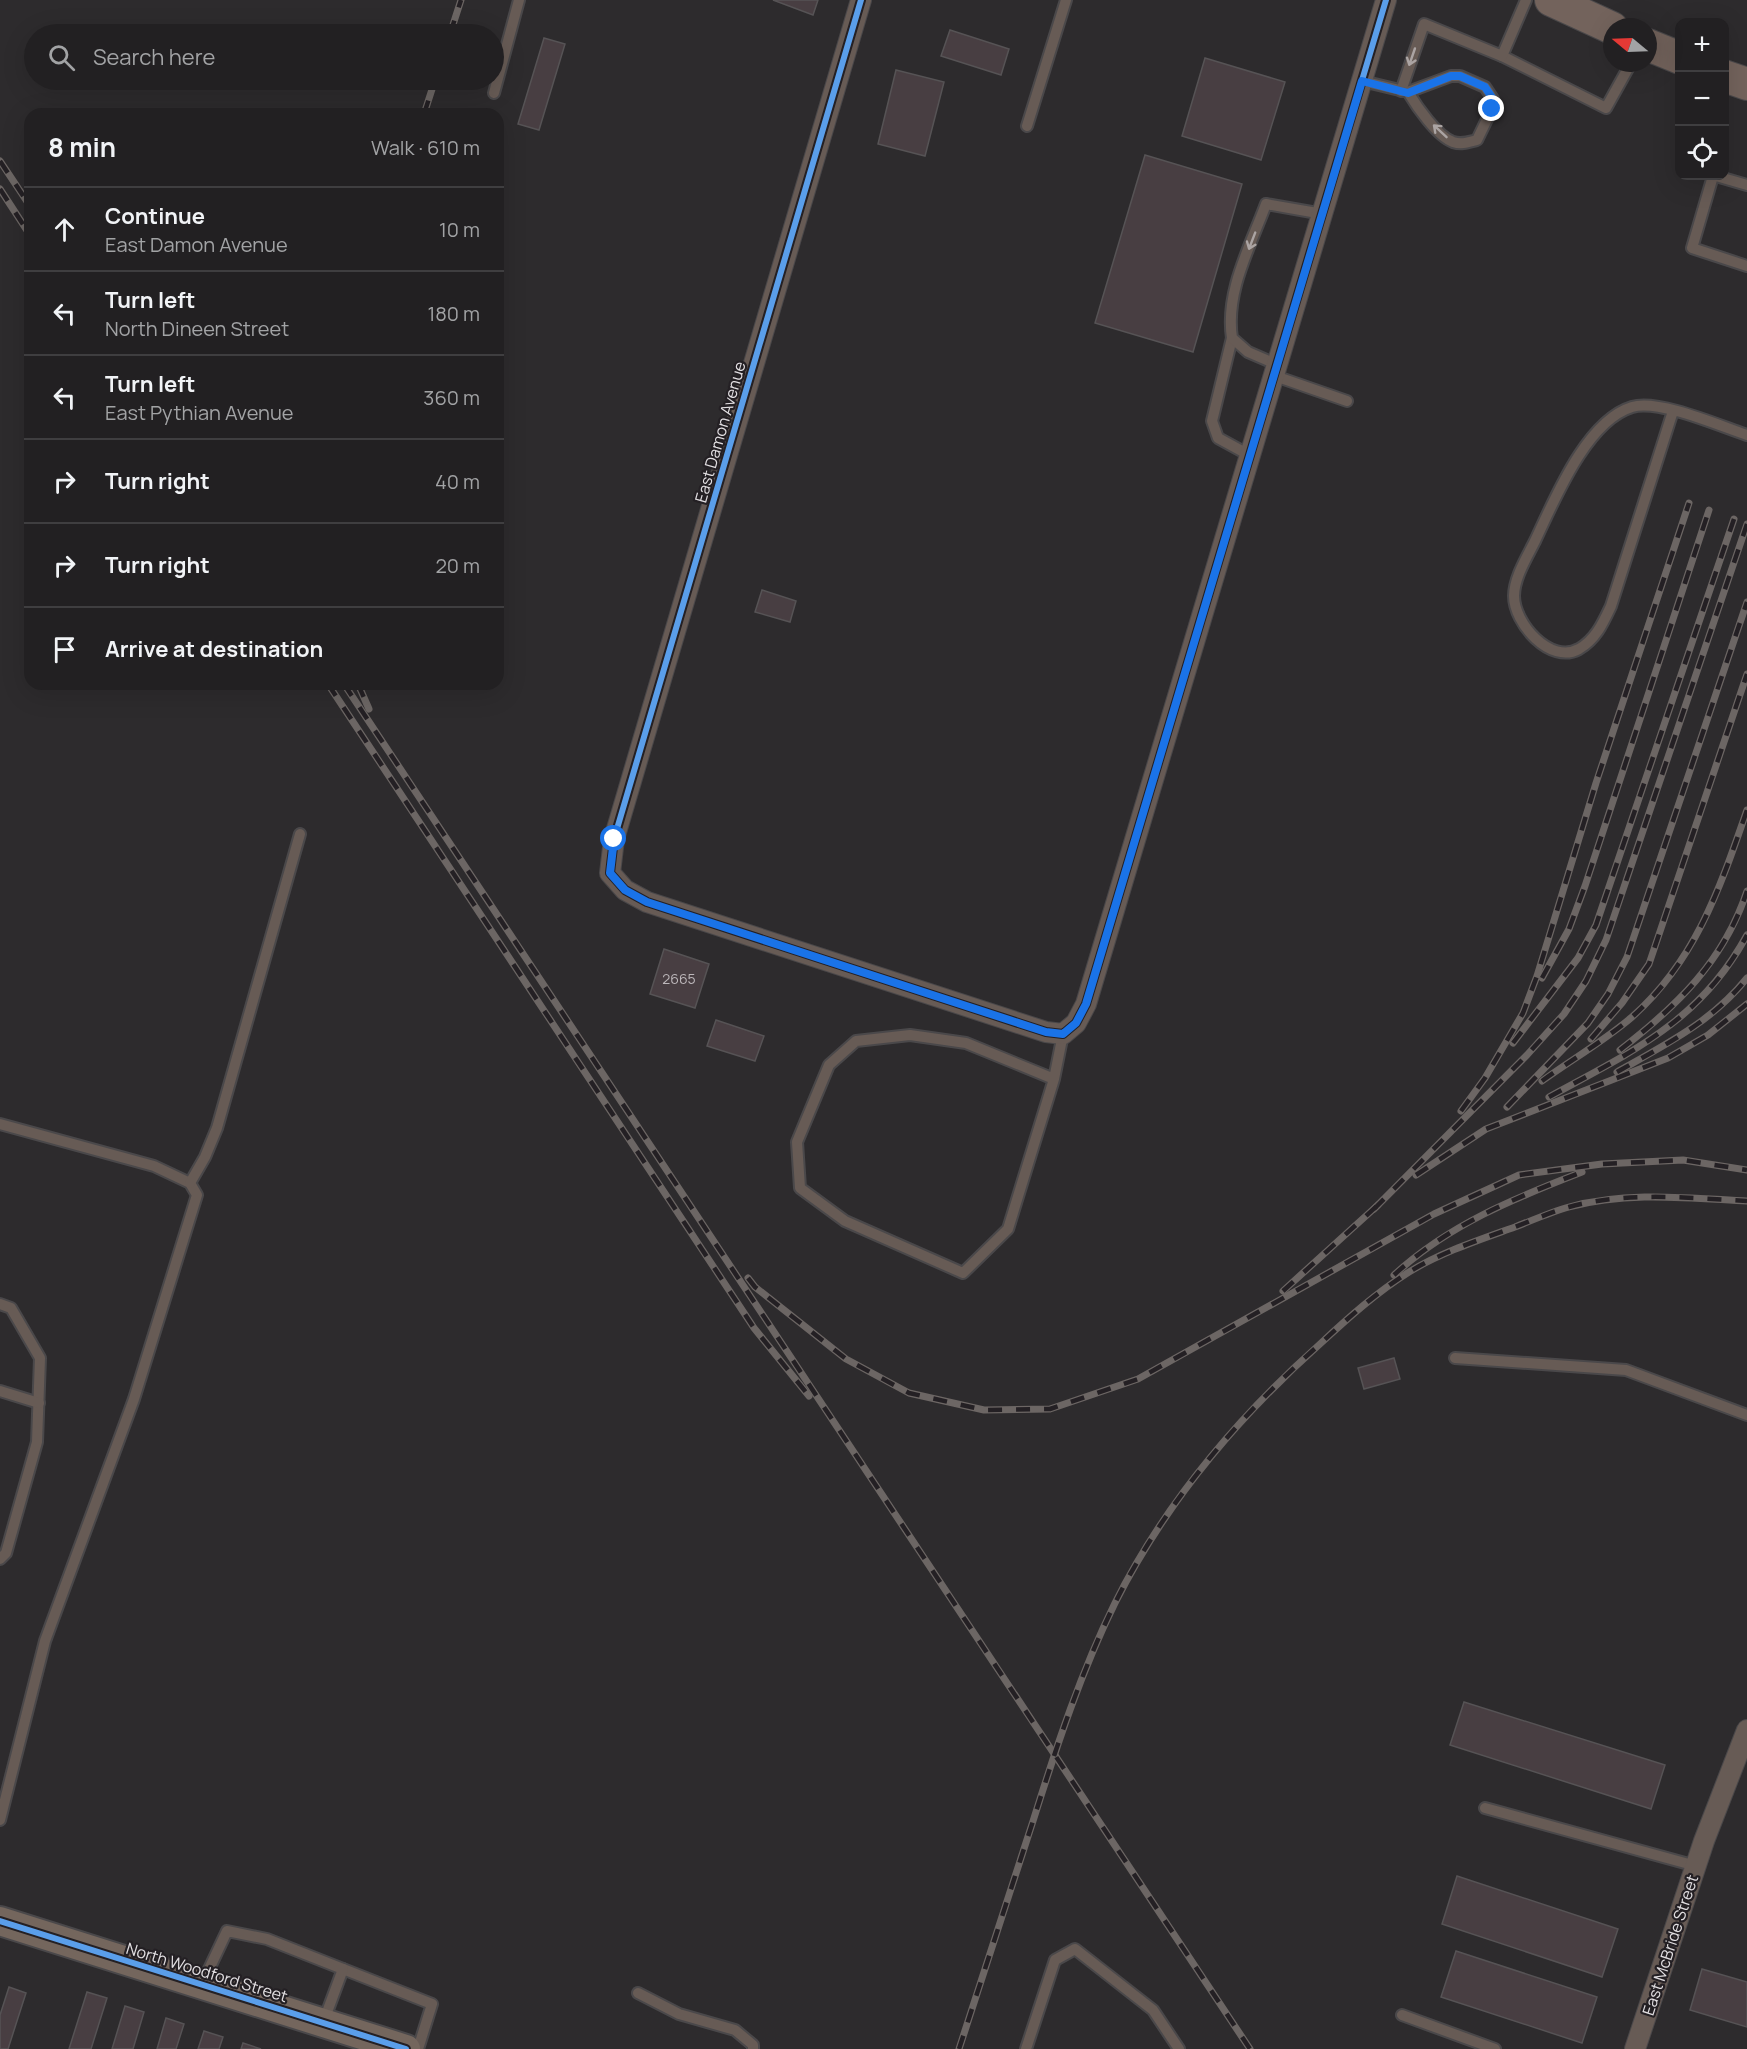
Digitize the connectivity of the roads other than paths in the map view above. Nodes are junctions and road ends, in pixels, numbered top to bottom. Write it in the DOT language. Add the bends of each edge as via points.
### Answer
graph roads {
  1 [pos="519,0"];
  2 [pos="861,0"];
  3 [pos="1066,0"];
  4 [pos="1386,0"];
  5 [pos="1526,0"];
  6 [pos="1551,0"];
  7 [pos="1603,24"];
  8 [pos="1657,49"];
  9 [pos="504,56"];
  10 [pos="1502,56"];
  11 [pos="1675,56"];
  12 [pos="1625,72"];
  13 [pos="1729,77"];
  14 [pos="1362,81"];
  15 [pos="1747,84"];
  16 [pos="495,90"];
  17 [pos="1404,92"];
  18 [pos="494,93"];
  19 [pos="1027,126"];
  20 [pos="1713,180"];
  21 [pos="1729,180"];
  22 [pos="1747,185"];
  23 [pos="1323,214"];
  24 [pos="1747,266"];
  25 [pos="1232,338"];
  26 [pos="1277,370"];
  27 [pos="1347,401"];
  28 [pos="1673,411"];
  29 [pos="1747,435"];
  30 [pos="1251,456"];
  31 [pos="300,834"];
  32 [pos="1063,1034"];
  33 [pos="1054,1079"];
  34 [pos="0,1124"];
  35 [pos="190,1183"];
  36 [pos="0,1304"];
  37 [pos="1455,1358"];
  38 [pos="0,1391"];
  39 [pos="39,1403"];
  40 [pos="1747,1415"];
  41 [pos="0,1559"];
  42 [pos="1747,1730"];
  43 [pos="1485,1808"];
  44 [pos="0,1820"];
  45 [pos="1696,1866"];
  46 [pos="0,1922"];
  47 [pos="344,1969"];
  48 [pos="202,1985"];
  49 [pos="638,1993"];
  50 [pos="1402,2015"];
  51 [pos="323,2023"];
  52 [pos="406,2049"];
  53 [pos="418,2049"];
  54 [pos="753,2049"];
  55 [pos="1026,2049"];
  56 [pos="1179,2049"];
  57 [pos="1495,2049"];
  58 [pos="1635,2049"];
  1 -- 9 [label="lane"];
  2 -- 32 [label="street, East Damon Avenue" via="614,839 610,873 625,890 647,902"];
  3 -- 19 [label="lane"];
  4 -- 14 [label="street"];
  5 -- 10 [label="lane"];
  6 -- 7 [label="main road"];
  8 -- 11 [label="main road"];
  10 -- 12 [label="lane" via="1606,108"];
  10 -- 17 [label="lane, one-way" via="1424,24"];
  13 -- 15 [label="main road"];
  14 -- 17 [label="lane"];
  14 -- 23 [label="street"];
  16 -- 18 [label="lane"];
  17 -- 17 [label="lane, one-way" via="1460,76 1485,87 1493,99 1492,109 1477,140 1451,141"];
  20 -- 24 [label="lane" via="1692,248"];
  21 -- 22 [label="lane"];
  23 -- 25 [label="lane, one-way" via="1266,204 1237,278 1229,320"];
  23 -- 26 [label="street"];
  25 -- 26 [label="lane"];
  25 -- 30 [label="lane" via="1212,421 1218,438"];
  26 -- 27 [label="lane"];
  26 -- 30 [label="street"];
  28 -- 28 [label="lane" via="1633,407 1608,421 1558,490 1520,572 1514,596 1518,618 1544,645 1563,651 1577,650 1598,634 1611,606"];
  28 -- 29 [label="lane"];
  30 -- 32 [label="street" via="1086,1004 1076,1023"];
  31 -- 35 [label="lane" via="217,1128"];
  32 -- 33 [label="lane"];
  33 -- 33 [label="lane" via="1008,1229 963,1273 845,1221 800,1188 797,1142 829,1065 856,1041 910,1035 966,1043"];
  34 -- 35 [label="lane" via="154,1166"];
  35 -- 44 [label="lane" via="196,1195 187,1228 134,1399 45,1641"];
  36 -- 39 [label="lane" via="11,1308 40,1358"];
  37 -- 40 [label="lane" via="1626,1370"];
  38 -- 39 [label="lane"];
  39 -- 41 [label="lane" via="38,1442 6,1553"];
  42 -- 45 [label="street, East McBride Street"];
  43 -- 45 [label="lane"];
  45 -- 58 [label="street, East McBride Street"];
  46 -- 48 [label="street, North Woodford Street"];
  47 -- 48 [label="lane" via="267,1939 227,1931"];
  47 -- 51 [label="lane"];
  47 -- 53 [label="lane" via="432,2004"];
  48 -- 51 [label="street, North Woodford Street"];
  49 -- 54 [label="lane" via="679,2014 735,2030"];
  50 -- 57 [label="lane"];
  51 -- 52 [label="street, North Woodford Street"];
  55 -- 56 [label="lane" via="1055,1960 1075,1949 1153,2010"];
}
